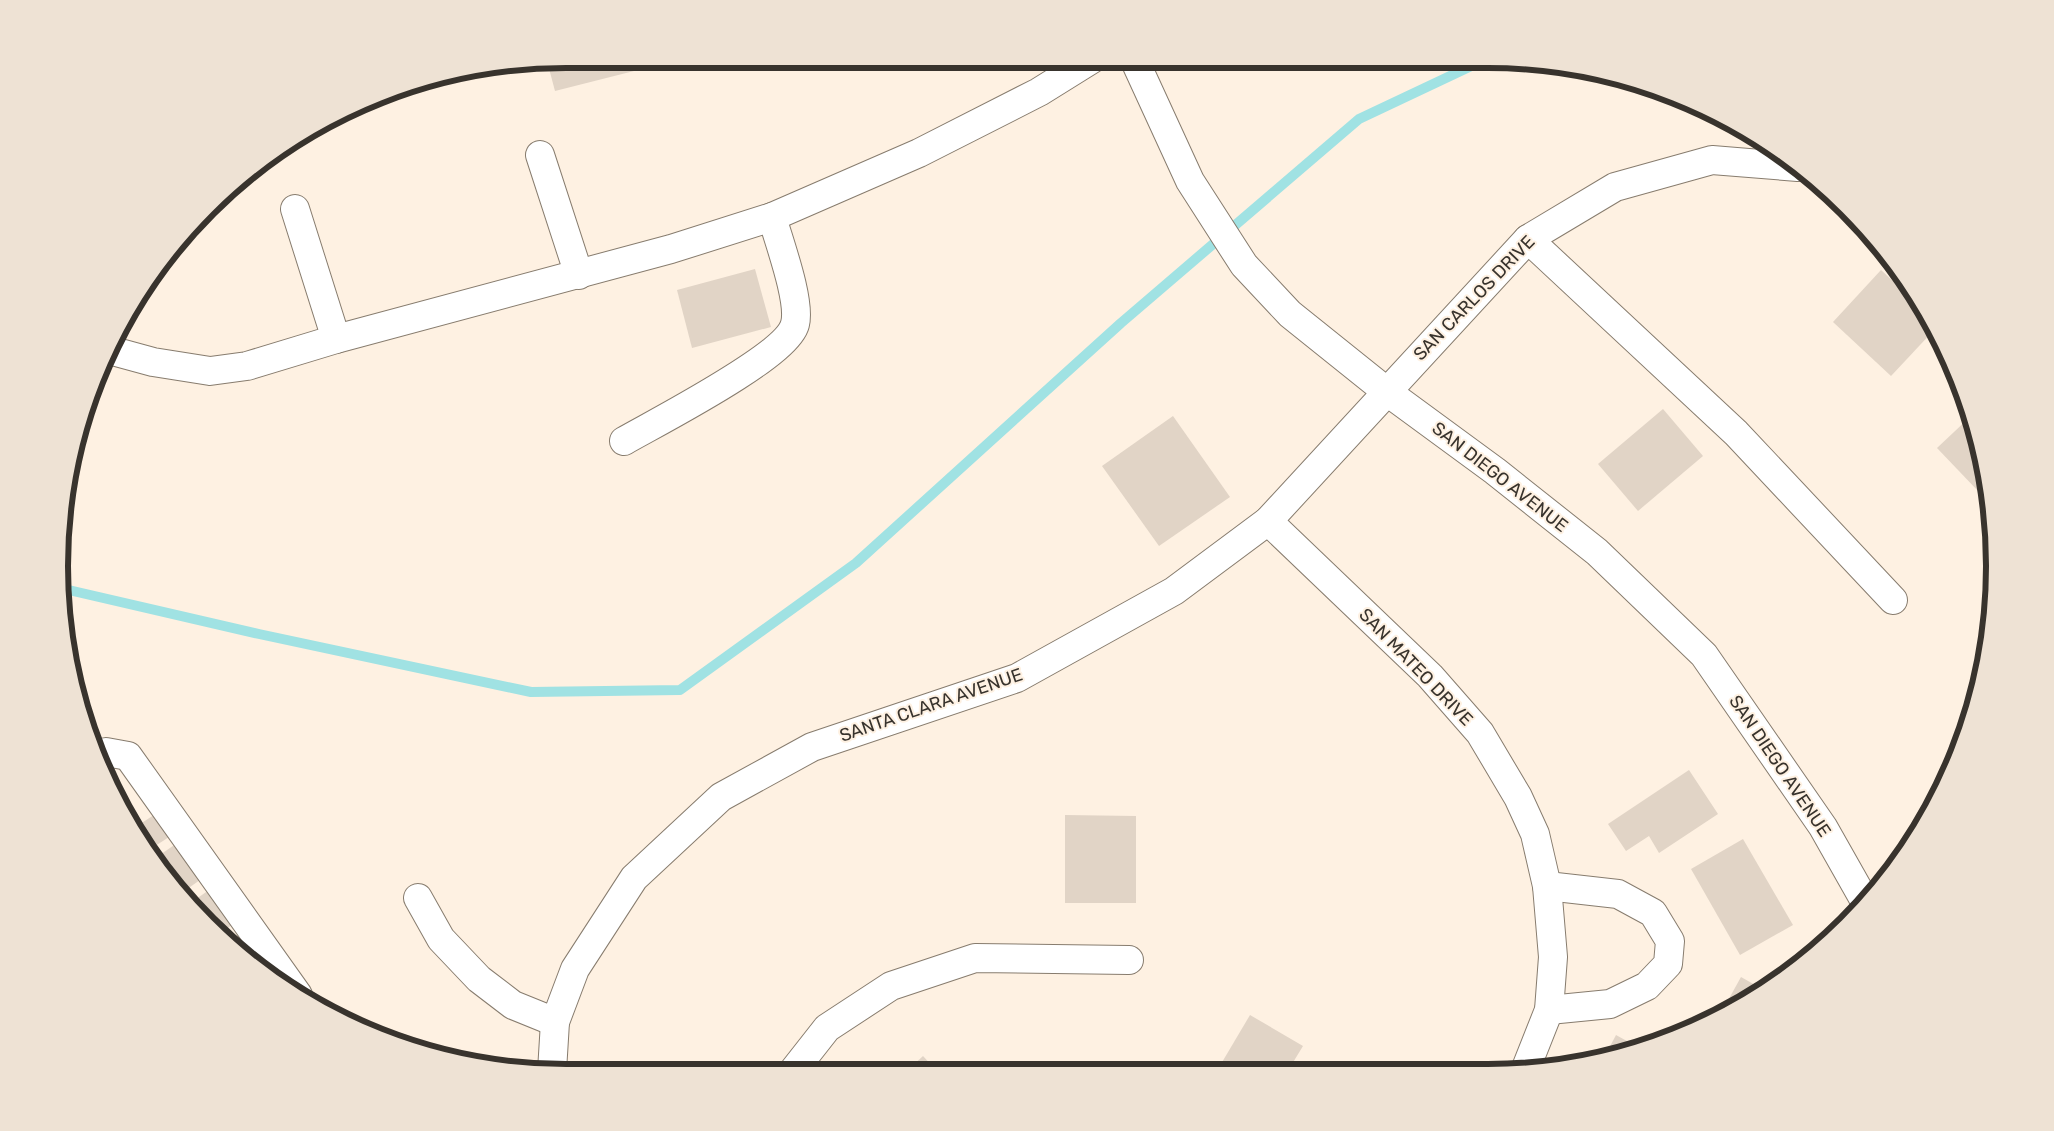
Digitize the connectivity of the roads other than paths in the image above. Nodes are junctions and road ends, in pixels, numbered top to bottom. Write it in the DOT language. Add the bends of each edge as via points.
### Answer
graph roads {
  1 [pos="1078,68"];
  2 [pos="1138,68"];
  3 [pos="540,155"];
  4 [pos="1786,166"];
  5 [pos="295,209"];
  6 [pos="772,217"];
  7 [pos="1528,239"];
  8 [pos="579,274"];
  9 [pos="336,339"];
  10 [pos="116,352"];
  11 [pos="1386,391"];
  12 [pos="624,441"];
  13 [pos="1268,521"];
  14 [pos="1893,600"];
  15 [pos="104,753"];
  16 [pos="1547,886"];
  17 [pos="1862,895"];
  18 [pos="418,898"];
  19 [pos="1128,960"];
  20 [pos="286,978"];
  21 [pos="1548,1010"];
  22 [pos="555,1022"];
  23 [pos="1529,1061"];
  24 [pos="552,1063"];
  25 [pos="799,1064"];
  1 -- 6 [label="street" via="1039,92 928,148"];
  2 -- 11 [label="street, SAN DIEGO AVENUE" via="1190,181 1244,266 1290,314"];
  3 -- 8 [label="street"];
  4 -- 7 [label="street, SAN CARLOS DRIVE" via="1712,160 1615,188"];
  5 -- 9 [label="street"];
  6 -- 8 [label="street"];
  6 -- 12 [label="street" via="795,301 795,325 783,343 748,369"];
  7 -- 11 [label="street, SAN CARLOS DRIVE"];
  7 -- 14 [label="street" via="1736,433"];
  8 -- 9 [label="street"];
  9 -- 10 [label="street" via="247,366 210,370 153,362"];
  11 -- 13 [label="street, SANTA CLARA AVENUE"];
  11 -- 17 [label="street, SAN DIEGO AVENUE" via="1496,471 1597,552 1704,655 1823,827"];
  13 -- 16 [label="street, SAN MATEO DRIVE" via="1430,676 1480,733 1518,797 1535,834"];
  13 -- 22 [label="street, SANTA CLARA AVENUE" via="1174,591 1017,678 812,747 721,797 634,878 575,968"];
  15 -- 20 [label="street" via="128,756"];
  16 -- 21 [label="street, SAN MATEO DRIVE" via="1552,957"];
  16 -- 21 [label="street" via="1618,894 1653,913 1670,941 1668,964 1647,986 1610,1004"];
  18 -- 22 [label="street" via="441,939 479,979 513,1005"];
  19 -- 25 [label="street" via="975,958 891,986 827,1028"];
  21 -- 23 [label="street, SAN MATEO DRIVE"];
  22 -- 24 [label="street, SANTA CLARA AVENUE"];
}
